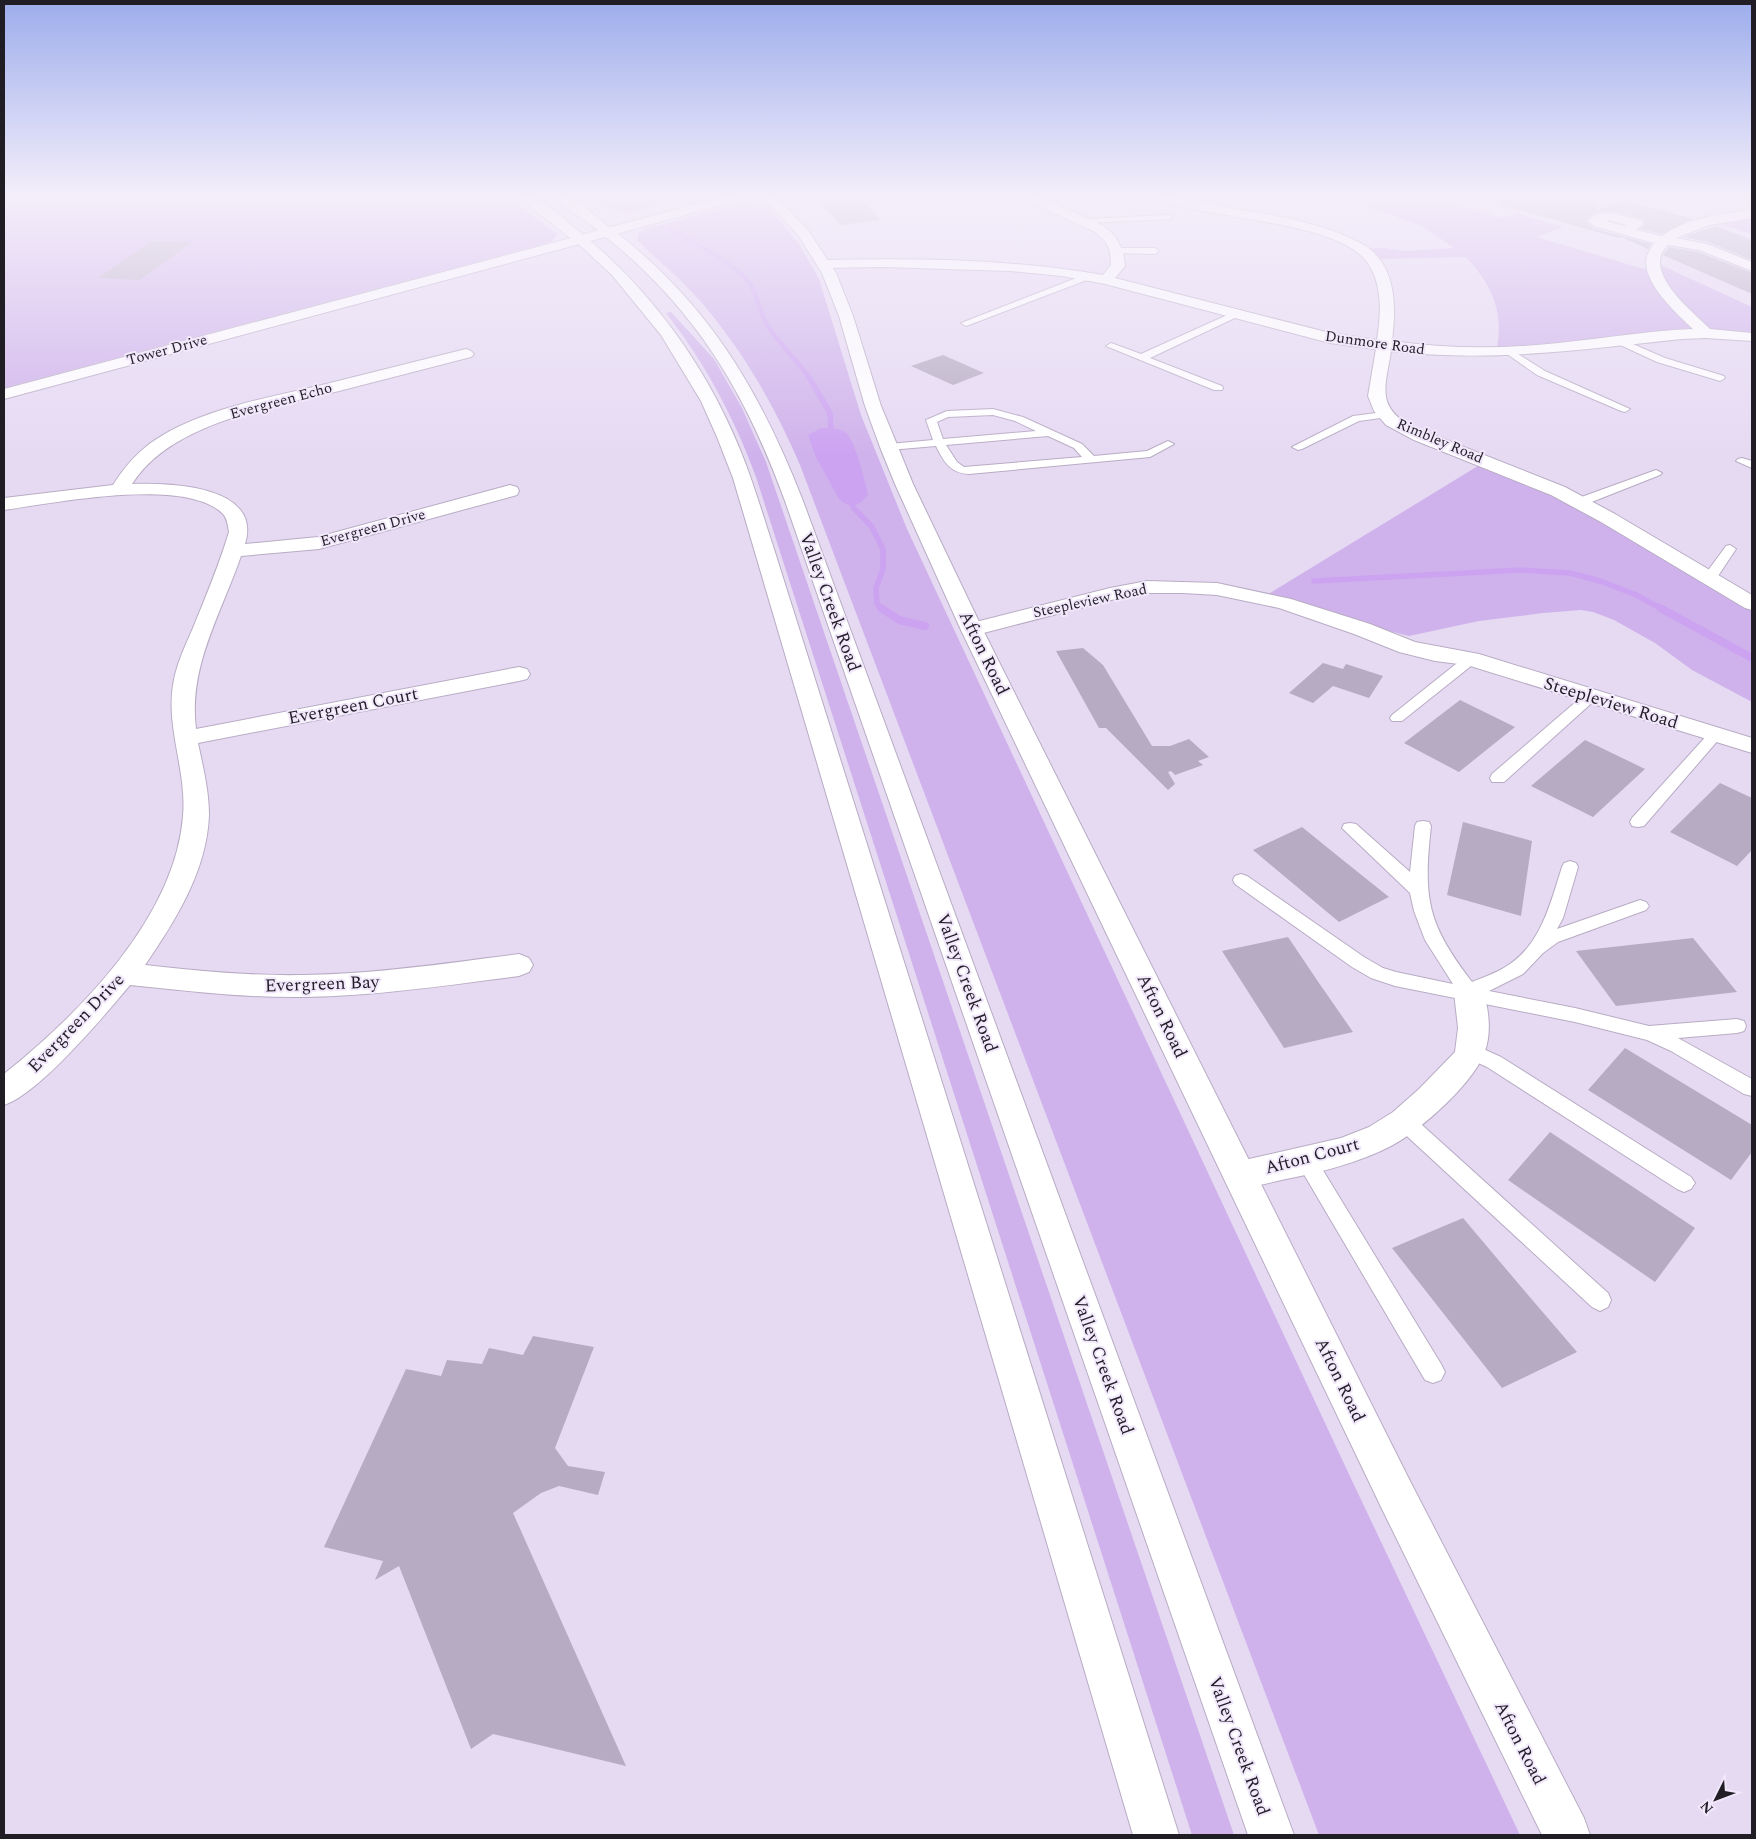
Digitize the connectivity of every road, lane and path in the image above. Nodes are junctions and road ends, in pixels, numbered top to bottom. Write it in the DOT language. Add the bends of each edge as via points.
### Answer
graph roads {
  1 [pos="417,283"];
  2 [pos="629,283"];
  3 [pos="664,283"];
  4 [pos="833,283"];
  5 [pos="1070,283"];
  6 [pos="1117,283"];
  7 [pos="1382,283"];
  8 [pos="1661,283"];
  9 [pos="1236,314"];
  10 [pos="966,323"];
  11 [pos="1706,333"];
  12 [pos="1752,337"];
  13 [pos="1619,341"];
  14 [pos="1111,346"];
  15 [pos="1383,346"];
  16 [pos="1510,352"];
  17 [pos="466,354"];
  18 [pos="1142,358"];
  19 [pos="1720,378"];
  20 [pos="1218,388"];
  21 [pos="4,394"];
  22 [pos="1625,409"];
  23 [pos="1384,415"];
  24 [pos="1049,434"];
  25 [pos="940,443"];
  26 [pos="1168,444"];
  27 [pos="889,447"];
  28 [pos="1298,447"];
  29 [pos="1091,460"];
  30 [pos="1656,473"];
  31 [pos="119,490"];
  32 [pos="510,491"];
  33 [pos="1580,502"];
  34 [pos="4,504"];
  35 [pos="1730,549"];
  36 [pos="233,551"];
  37 [pos="1709,579"];
  38 [pos="1752,604"];
  39 [pos="972,630"];
  40 [pos="1471,659"];
  41 [pos="519,674"];
  42 [pos="1590,697"];
  43 [pos="1397,718"];
  44 [pos="1715,735"];
  45 [pos="187,738"];
  46 [pos="1752,746"];
  47 [pos="1498,778"];
  48 [pos="1638,822"];
  49 [pos="1423,826"];
  50 [pos="1350,828"];
  51 [pos="1570,868"];
  52 [pos="1241,880"];
  53 [pos="1418,890"];
  54 [pos="1640,906"];
  55 [pos="1534,950"];
  56 [pos="519,965"];
  57 [pos="125,974"];
  58 [pos="1469,992"];
  59 [pos="1737,1026"];
  60 [pos="1631,1029"];
  61 [pos="1470,1051"];
  62 [pos="1751,1088"];
  63 [pos="4,1092"];
  64 [pos="1404,1121"];
  65 [pos="1306,1160"];
  66 [pos="1239,1174"];
  67 [pos="1684,1183"];
  68 [pos="1600,1300"];
  69 [pos="1433,1372"];
  70 [pos="1156,1835"];
  71 [pos="1271,1835"];
  72 [pos="1567,1835"];
  1 -- 21 [label="street, Tower Drive"];
  2 -- 70 [label="street, Valley Creek Road" via="674,340 710,402 739,472"];
  3 -- 71 [label="street, Valley Creek Road" via="713,341 743,386 778,459"];
  4 -- 27 [label="street, Afton Road"];
  5 -- 10 [label="lane"];
  6 -- 9 [label="street, Dunmore Road"];
  7 -- 15 [label="street, Rimbley Road" via="1387,304"];
  8 -- 11 [label="street"];
  9 -- 15 [label="street, Dunmore Road" via="1330,338"];
  9 -- 18 [label="lane"];
  11 -- 12 [label="street, Dunmore Road"];
  11 -- 13 [label="street, Dunmore Road"];
  13 -- 16 [label="street, Dunmore Road"];
  13 -- 19 [label="lane" via="1661,360"];
  14 -- 18 [label="lane"];
  15 -- 16 [label="street, Dunmore Road"];
  15 -- 23 [label="street, Rimbley Road" via="1376,396"];
  16 -- 22 [label="lane" via="1540,373"];
  17 -- 31 [label="street, Evergreen Echo" via="258,406 199,425 177,435 140,460 124,478"];
  18 -- 20 [label="lane"];
  23 -- 28 [label="lane" via="1357,418"];
  23 -- 33 [label="street, Rimbley Road" via="1420,436"];
  24 -- 25 [label="lane"];
  24 -- 25 [label="lane" via="1004,413 947,414 931,420"];
  24 -- 29 [label="lane" via="1078,446"];
  25 -- 27 [label="lane"];
  25 -- 29 [label="lane" via="951,464 961,470"];
  26 -- 29 [label="lane" via="1150,454"];
  27 -- 39 [label="street, Afton Road"];
  30 -- 33 [label="lane"];
  31 -- 34 [label="street, Evergreen Drive"];
  31 -- 36 [label="street, Evergreen Drive" via="163,488 207,496 221,502 237,520 239,532"];
  32 -- 36 [label="street, Evergreen Drive" via="319,543"];
  33 -- 37 [label="street, Rimbley Road"];
  35 -- 37 [label="lane"];
  36 -- 45 [label="street, Evergreen Drive" via="184,685 183,712"];
  37 -- 38 [label="street, Rimbley Road"];
  39 -- 40 [label="street, Steepleview Road" via="1110,594 1183,587 1217,589 1262,598 1424,652"];
  39 -- 66 [label="street, Afton Road"];
  40 -- 42 [label="street, Steepleview Road"];
  40 -- 43 [label="lane"];
  41 -- 45 [label="street, Evergreen Court"];
  42 -- 44 [label="street, Steepleview Road"];
  42 -- 47 [label="lane"];
  44 -- 46 [label="street, Steepleview Road"];
  44 -- 48 [label="lane"];
  45 -- 57 [label="street, Evergreen Drive" via="196,818 191,848 178,887"];
  49 -- 53 [label="lane"];
  50 -- 53 [label="lane"];
  51 -- 55 [label="lane" via="1554,918"];
  52 -- 58 [label="lane" via="1344,954 1377,973"];
  53 -- 58 [label="lane" via="1439,952"];
  54 -- 55 [label="lane" via="1561,933"];
  55 -- 58 [label="lane" via="1512,972"];
  56 -- 57 [label="street, Evergreen Bay" via="391,982 328,986 222,984"];
  57 -- 63 [label="street, Evergreen Drive" via="79,1024"];
  58 -- 60 [label="lane"];
  58 -- 61 [label="street, Afton Court" via="1473,1031"];
  59 -- 60 [label="lane" via="1668,1032"];
  60 -- 62 [label="lane" via="1673,1043"];
  61 -- 64 [label="street, Afton Court" via="1455,1073"];
  61 -- 67 [label="lane" via="1494,1062"];
  64 -- 65 [label="street, Afton Court" via="1361,1144"];
  64 -- 68 [label="lane"];
  65 -- 66 [label="street, Afton Court"];
  65 -- 69 [label="lane"];
  66 -- 72 [label="street, Afton Road"];
}
